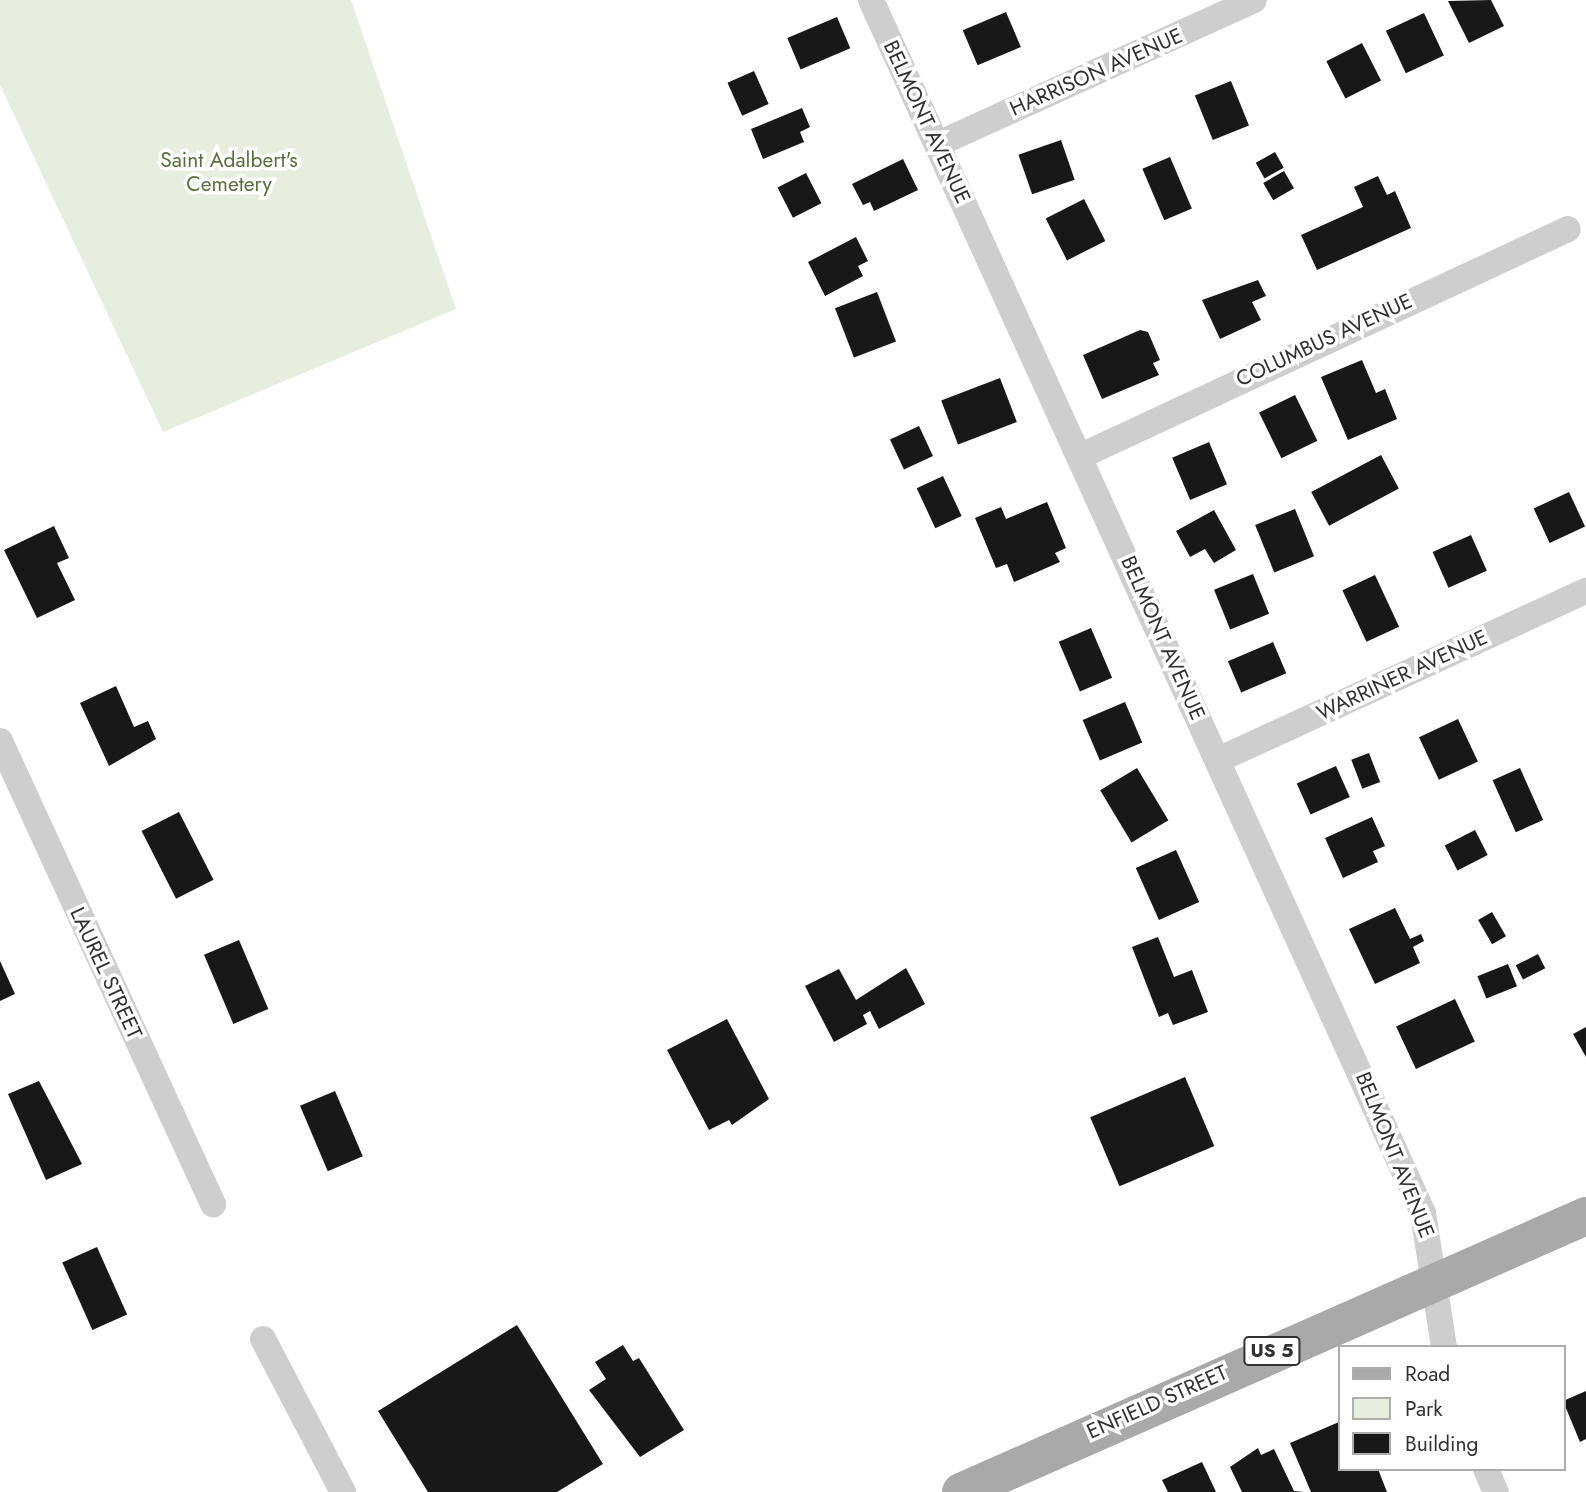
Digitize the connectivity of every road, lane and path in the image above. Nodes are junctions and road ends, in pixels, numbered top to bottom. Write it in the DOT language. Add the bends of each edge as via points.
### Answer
graph roads {
  1 [pos="871,0"];
  2 [pos="1254,0"];
  3 [pos="938,144"];
  4 [pos="1568,229"];
  5 [pos="1081,456"];
  6 [pos="1586,591"];
  7 [pos="0,741"];
  8 [pos="1218,760"];
  9 [pos="212,1204"];
  10 [pos="1586,1216"];
  11 [pos="1434,1282"];
  12 [pos="263,1339"];
  13 [pos="1444,1345"];
  14 [pos="1487,1471"];
  15 [pos="343,1492"];
  16 [pos="961,1492"];
  17 [pos="1496,1492"];
  1 -- 3 [label="street, BELMONT AVENUE"];
  2 -- 3 [label="street, HARRISON AVENUE"];
  3 -- 5 [label="street, BELMONT AVENUE"];
  4 -- 5 [label="street, COLUMBUS AVENUE"];
  5 -- 8 [label="street, BELMONT AVENUE"];
  6 -- 8 [label="street, WARRINER AVENUE"];
  7 -- 9 [label="street, LAUREL STREET"];
  8 -- 11 [label="street, BELMONT AVENUE" via="1423,1213"];
  10 -- 11 [label="main road, ENFIELD STREET / US 5"];
  11 -- 13 [label="street, BELMONT AVENUE"];
  11 -- 16 [label="main road, ENFIELD STREET / US 5"];
  12 -- 15 [label="street"];
  14 -- 17 [label="street"];
}
